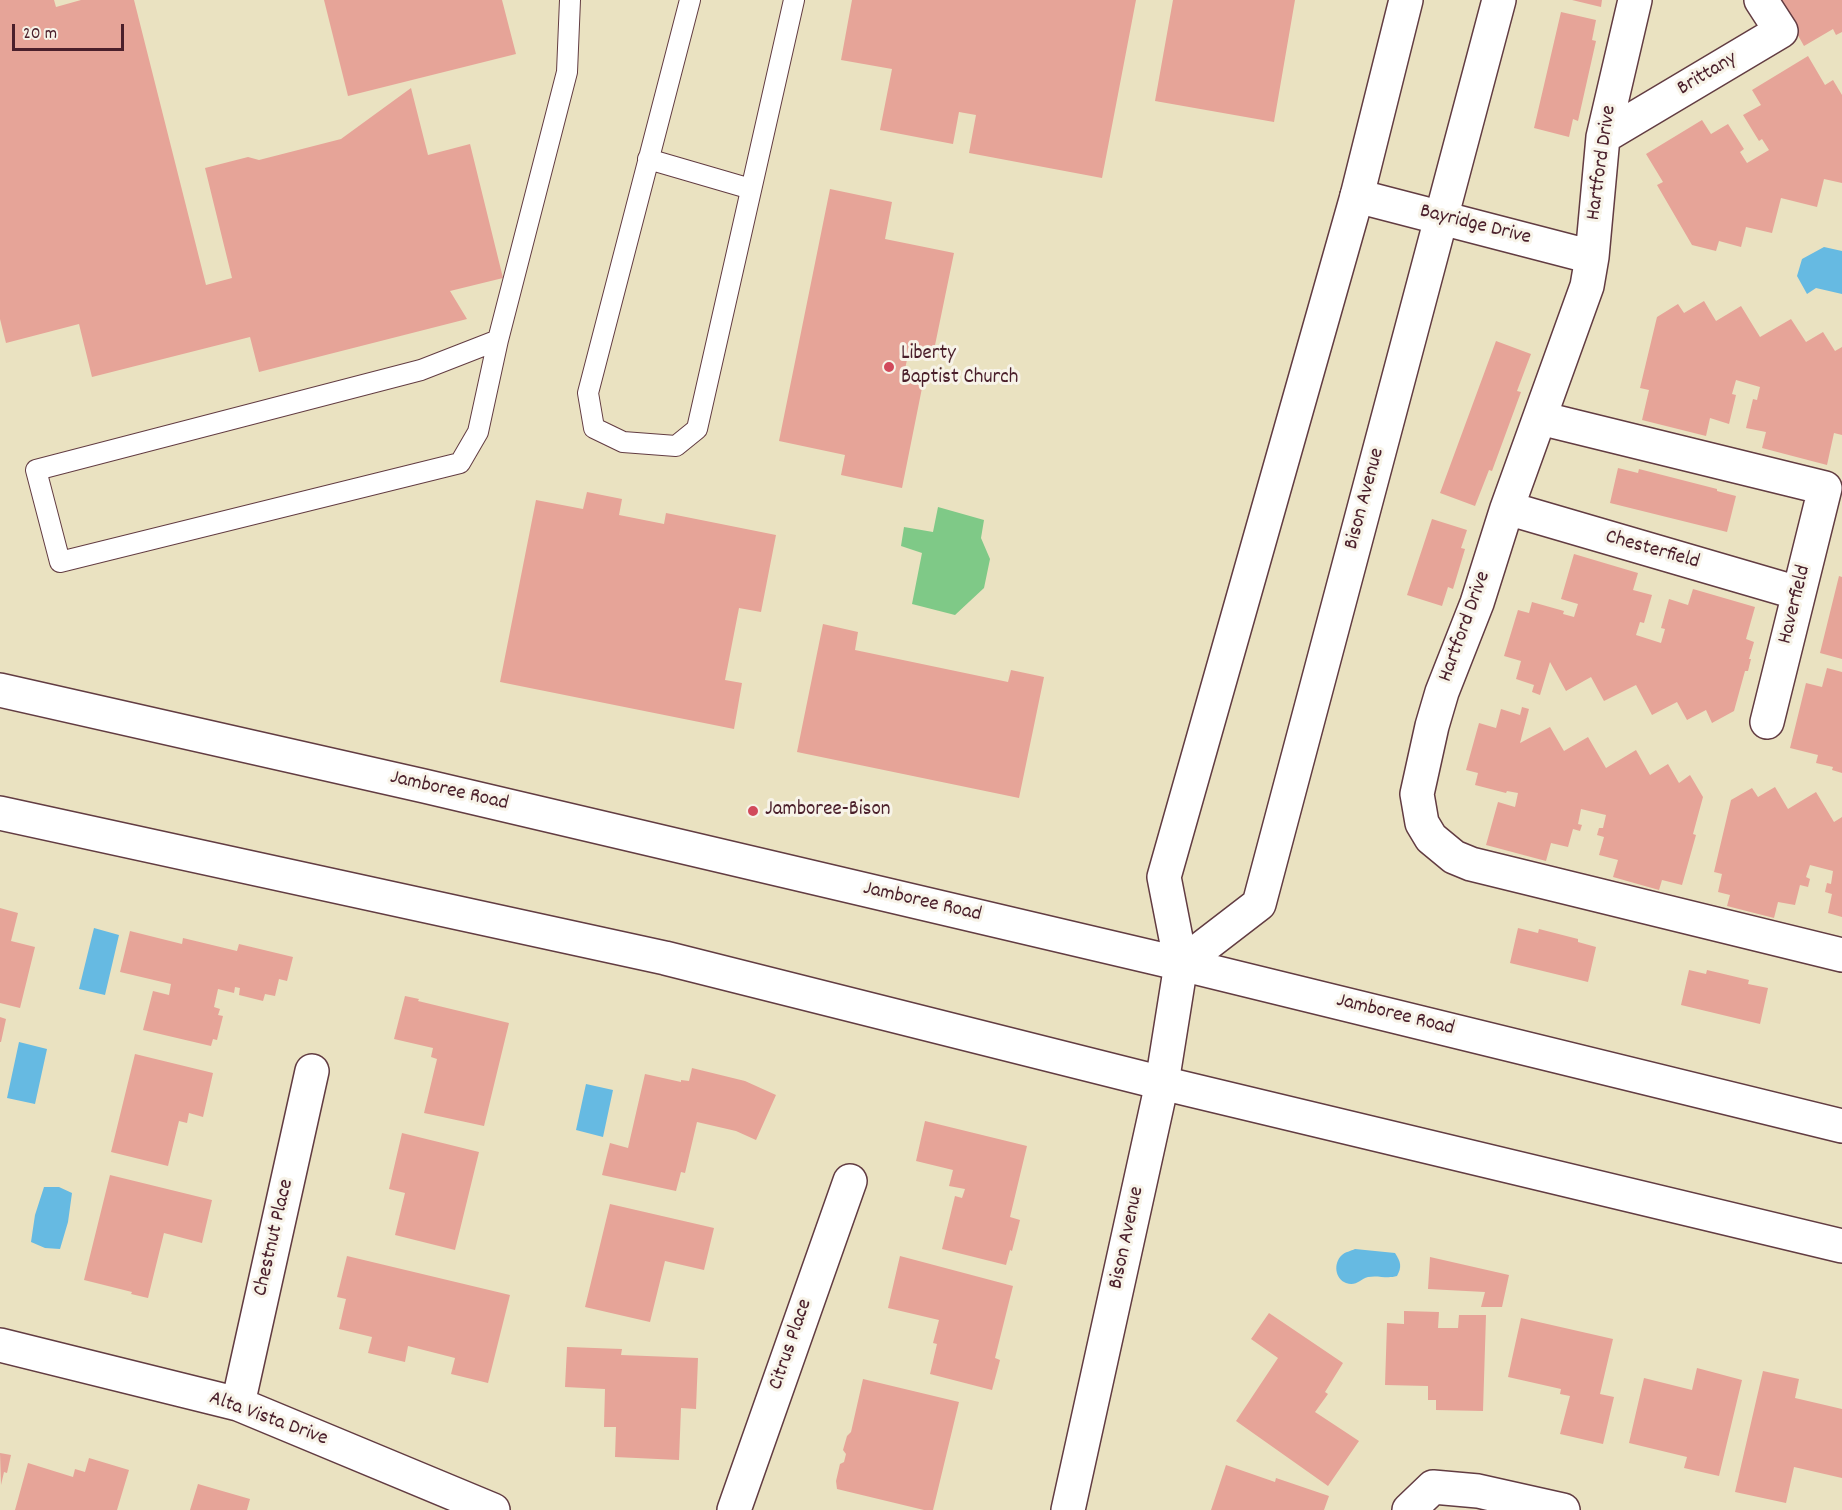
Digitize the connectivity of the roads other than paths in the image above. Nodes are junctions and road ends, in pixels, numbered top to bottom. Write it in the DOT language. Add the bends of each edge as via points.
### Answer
graph roads {
  1 [pos="570,0"];
  2 [pos="690,0"];
  3 [pos="794,0"];
  4 [pos="1406,0"];
  5 [pos="1499,0"];
  6 [pos="1635,0"];
  7 [pos="1761,0"];
  8 [pos="1603,137"];
  9 [pos="648,159"];
  10 [pos="751,189"];
  11 [pos="1357,196"];
  12 [pos="1440,218"];
  13 [pos="1592,257"];
  14 [pos="498,340"];
  15 [pos="1540,418"];
  16 [pos="1507,508"];
  17 [pos="1798,593"];
  18 [pos="0,690"];
  19 [pos="1767,722"];
  20 [pos="0,813"];
  21 [pos="1842,954"];
  22 [pos="1181,964"];
  23 [pos="312,1071"];
  24 [pos="1162,1083"];
  25 [pos="1842,1126"];
  26 [pos="850,1181"];
  27 [pos="1842,1246"];
  28 [pos="0,1345"];
  29 [pos="238,1404"];
  30 [pos="493,1510"];
  31 [pos="735,1510"];
  32 [pos="1068,1510"];
  33 [pos="1409,1510"];
  34 [pos="1563,1510"];
  1 -- 14 [label="lane" via="567,72"];
  2 -- 9 [label="lane"];
  3 -- 10 [label="lane"];
  4 -- 11 [label="main road, Bison Avenue"];
  5 -- 12 [label="main road, Bison Avenue"];
  6 -- 8 [label="main road, Hartford Drive"];
  7 -- 8 [label="main road, Brittany" via="1781,31"];
  8 -- 13 [label="main road, Hartford Drive"];
  9 -- 10 [label="lane"];
  9 -- 10 [label="lane" via="588,393 594,428 623,442 676,446 697,429"];
  11 -- 12 [label="main road, Bayridge Drive"];
  11 -- 22 [label="main road, Bison Avenue" via="1164,877"];
  12 -- 13 [label="main road, Bayridge Drive"];
  12 -- 22 [label="main road, Bison Avenue" via="1259,904"];
  13 -- 15 [label="main road, Hartford Drive" via="1587,286"];
  14 -- 14 [label="lane" via="421,370 36,470 60,562 460,463 478,432"];
  15 -- 16 [label="main road, Hartford Drive"];
  15 -- 17 [label="main road, Haverfield" via="1825,488"];
  16 -- 17 [label="main road, Chesterfield"];
  16 -- 21 [label="main road, Hartford Drive" via="1432,726 1417,794 1422,823 1431,838 1454,857 1471,864"];
  17 -- 19 [label="main road, Haverfield"];
  18 -- 22 [label="main road, Jamboree Road"];
  20 -- 24 [label="main road" via="665,958"];
  22 -- 24 [label="main road, Bison Avenue"];
  22 -- 25 [label="main road, Jamboree Road"];
  23 -- 29 [label="main road, Chestnut Place"];
  24 -- 27 [label="main road"];
  24 -- 32 [label="main road, Bison Avenue"];
  26 -- 31 [label="main road, Citrus Place"];
  28 -- 29 [label="main road, Alta Vista Drive"];
  29 -- 30 [label="main road, Alta Vista Drive"];
  33 -- 34 [label="main road" via="1433,1487 1479,1491"];
}
